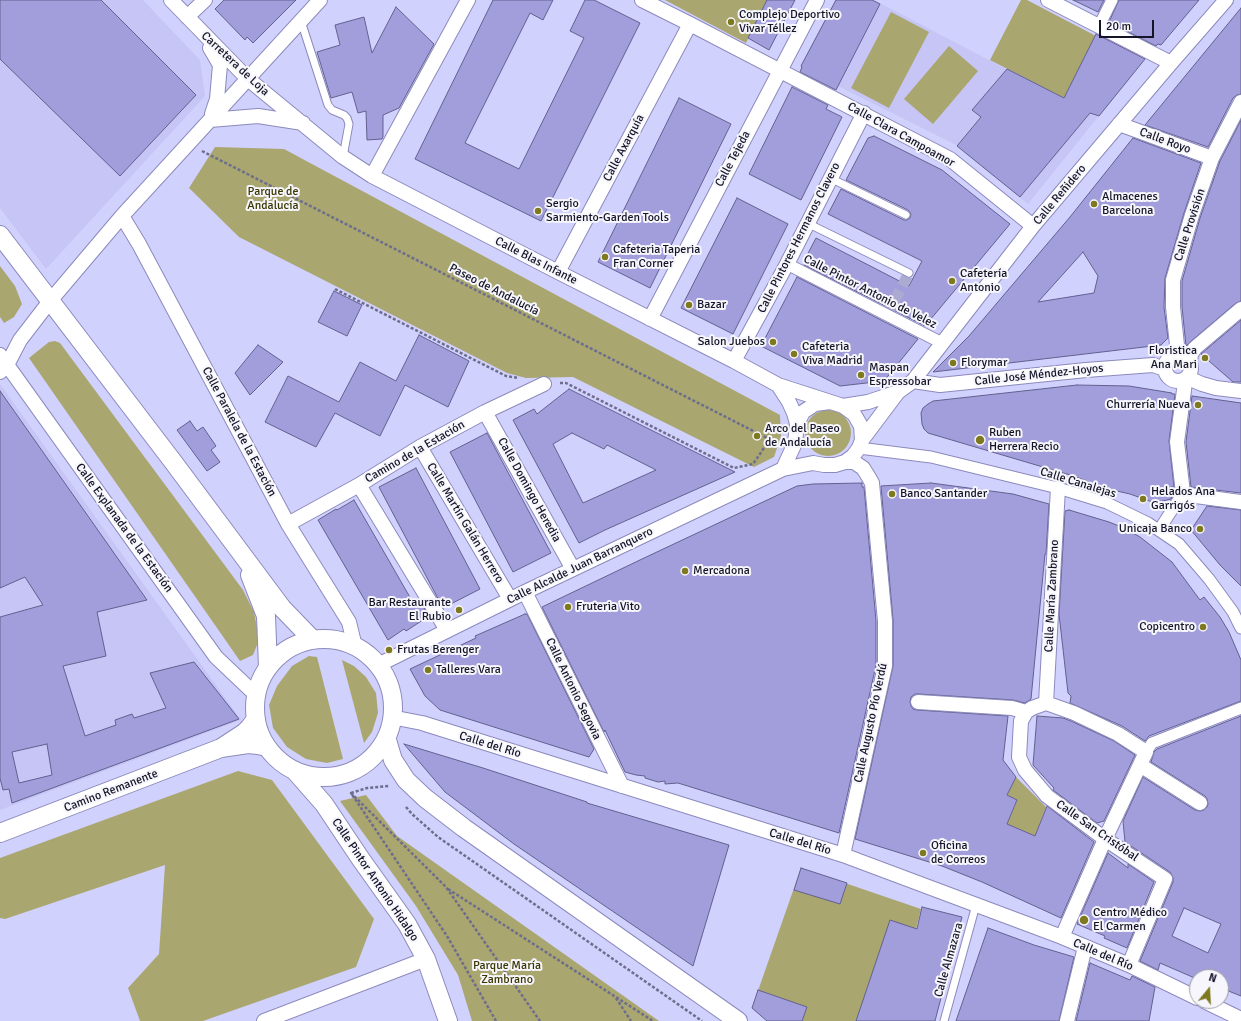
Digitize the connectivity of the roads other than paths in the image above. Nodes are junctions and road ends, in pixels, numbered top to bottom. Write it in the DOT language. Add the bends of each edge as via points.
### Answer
graph roads {
  1 [pos="171,0"];
  2 [pos="205,0"];
  3 [pos="320,0"];
  4 [pos="468,0"];
  5 [pos="642,0"];
  6 [pos="816,0"];
  7 [pos="1048,0"];
  8 [pos="1112,0"];
  9 [pos="1226,0"];
  10 [pos="187,17"];
  11 [pos="301,21"];
  12 [pos="690,24"];
  13 [pos="1099,26"];
  14 [pos="201,32"];
  15 [pos="1171,62"];
  16 [pos="780,71"];
  17 [pos="248,79"];
  18 [pos="1241,102"];
  19 [pos="864,113"];
  20 [pos="210,120"];
  21 [pos="303,123"];
  22 [pos="1119,124"];
  23 [pos="343,157"];
  24 [pos="1212,158"];
  25 [pos="372,176"];
  26 [pos="830,178"];
  27 [pos="906,215"];
  28 [pos="122,216"];
  29 [pos="807,223"];
  30 [pos="1033,226"];
  31 [pos="0,236"];
  32 [pos="787,264"];
  33 [pos="558,272"];
  34 [pos="909,273"];
  35 [pos="50,301"];
  36 [pos="1241,309"];
  37 [pos="650,319"];
  38 [pos="942,343"];
  39 [pos="1184,358"];
  40 [pos="734,362"];
  41 [pos="2,364"];
  42 [pos="1165,369"];
  43 [pos="1186,379"];
  44 [pos="913,381"];
  45 [pos="544,384"];
  46 [pos="778,385"];
  47 [pos="1241,391"];
  48 [pos="898,392"];
  49 [pos="837,404"];
  50 [pos="485,412"];
  51 [pos="797,424"];
  52 [pos="860,444"];
  53 [pos="794,447"];
  54 [pos="420,448"];
  55 [pos="845,462"];
  56 [pos="813,463"];
  57 [pos="782,469"];
  58 [pos="359,485"];
  59 [pos="1058,488"];
  60 [pos="1183,493"];
  61 [pos="1241,502"];
  62 [pos="288,524"];
  63 [pos="1159,530"];
  64 [pos="240,552"];
  65 [pos="574,569"];
  66 [pos="525,592"];
  67 [pos="510,599"];
  68 [pos="1241,628"];
  69 [pos="447,630"];
  70 [pos="313,640"];
  71 [pos="355,647"];
  72 [pos="378,665"];
  73 [pos="268,667"];
  74 [pos="256,695"];
  75 [pos="918,702"];
  76 [pos="1046,703"];
  77 [pos="1241,708"];
  78 [pos="1026,712"];
  79 [pos="391,717"];
  80 [pos="256,719"];
  81 [pos="386,740"];
  82 [pos="267,747"];
  83 [pos="221,748"];
  84 [pos="1146,752"];
  85 [pos="1140,765"];
  86 [pos="294,771"];
  87 [pos="622,786"];
  88 [pos="1200,803"];
  89 [pos="0,833"];
  90 [pos="1105,839"];
  91 [pos="843,855"];
  92 [pos="976,905"];
  93 [pos="1062,937"];
  94 [pos="1085,947"];
  95 [pos="426,959"];
  96 [pos="1129,965"];
  97 [pos="1189,994"];
  98 [pos="1220,1009"];
  99 [pos="1241,1019"];
  100 [pos="264,1021"];
  101 [pos="448,1021"];
  102 [pos="738,1021"];
  103 [pos="944,1021"];
  104 [pos="1067,1021"];
  1 -- 10 [label="street, Carretera de Loja"];
  2 -- 10 [label="street"];
  3 -- 11 [label="street"];
  4 -- 25 [label="street"];
  5 -- 12 [label="street, Calle Clara Campoamor"];
  6 -- 16 [label="street, Calle Tejeda"];
  7 -- 13 [label="street"];
  8 -- 13 [label="street"];
  9 -- 15 [label="street, Calle Reñidero"];
  10 -- 14 [label="street, Carretera de Loja"];
  11 -- 17 [label="street"];
  11 -- 23 [label="lane" via="328,105 344,115 349,124"];
  12 -- 16 [label="street, Calle Clara Campoamor"];
  12 -- 33 [label="street, Calle Axarquía"];
  13 -- 15 [label="street"];
  14 -- 17 [label="street, Carretera de Loja"];
  14 -- 20 [label="street" via="220,65 217,99"];
  15 -- 22 [label="street, Calle Reñidero"];
  16 -- 19 [label="street, Calle Clara Campoamor"];
  16 -- 37 [label="street, Calle Tejeda"];
  17 -- 20 [label="street"];
  17 -- 21 [label="street, Carretera de Loja"];
  18 -- 24 [label="street, Calle Provisión"];
  19 -- 26 [label="street, Calle Pintores Hermanos Clavero"];
  19 -- 30 [label="street, Calle Clara Campoamor" via="950,159"];
  20 -- 21 [label="street" via="258,116"];
  20 -- 28 [label="street"];
  21 -- 23 [label="street, Calle Blas Infante"];
  22 -- 24 [label="street, Calle Royo"];
  22 -- 30 [label="street, Calle Reñidero"];
  23 -- 25 [label="street, Calle Blas Infante"];
  24 -- 39 [label="street, Calle Provisión" via="1172,280 1173,307"];
  25 -- 33 [label="street, Calle Blas Infante"];
  26 -- 27 [label="lane"];
  26 -- 29 [label="street, Calle Pintores Hermanos Clavero"];
  28 -- 35 [label="street"];
  28 -- 62 [label="street, Calle Paralela de la Estación"];
  29 -- 32 [label="street, Calle Pintores Hermanos Clavero"];
  29 -- 34 [label="lane"];
  30 -- 38 [label="street, Calle Reñidero"];
  31 -- 35 [label="street"];
  32 -- 38 [label="street, Calle Pintor Antonio de Velez"];
  32 -- 40 [label="street, Calle Pintores Hermanos Clavero"];
  33 -- 37 [label="street, Calle Blas Infante"];
  35 -- 41 [label="street"];
  35 -- 64 [label="street"];
  36 -- 39 [label="street" via="1195,348 1192,354"];
  37 -- 40 [label="street, Calle Blas Infante"];
  38 -- 44 [label="street, Calle Reñidero"];
  39 -- 42 [label="street" via="1174,356 1167,361"];
  39 -- 43 [label="street" via="1192,370"];
  40 -- 46 [label="street, Calle Blas Infante"];
  41 -- 74 [label="street, Calle Explanada de la Estación" via="216,657"];
  42 -- 43 [label="street" via="1171,380 1180,382"];
  42 -- 44 [label="street, Calle José Méndez-Hoyos" via="1153,365 1138,366 940,385"];
  43 -- 47 [label="street" via="1216,388"];
  43 -- 60 [label="street" via="1177,442"];
  44 -- 48 [label="street, Calle Reñidero"];
  45 -- 50 [label="street, Camino de la Estación"];
  46 -- 49 [label="street, Calle Blas Infante"];
  46 -- 51 [label="street, Calle Blas Infante" via="789,402"];
  48 -- 49 [label="street, Calle Reñidero" via="868,402"];
  48 -- 52 [label="street, Calle Reñidero"];
  49 -- 51 [label="street" via="815,404 804,412"];
  49 -- 52 [label="street" via="854,414 861,426"];
  50 -- 54 [label="street, Camino de la Estación"];
  50 -- 65 [label="street, Calle Domingo Heredia"];
  51 -- 53 [label="street"];
  52 -- 55 [label="street" via="853,456"];
  52 -- 59 [label="street, Calle Canalejas" via="931,457"];
  53 -- 56 [label="street"];
  53 -- 57 [label="street"];
  54 -- 58 [label="street, Camino de la Estación"];
  54 -- 67 [label="street, Calle Martín Galán Herrero"];
  55 -- 56 [label="street" via="835,465"];
  55 -- 91 [label="street, Calle Augusto Pío Verdú" via="854,462 862,468 872,483 885,621 885,666"];
  56 -- 57 [label="street, Calle Alcalde Juan Barranquero"];
  57 -- 65 [label="street, Calle Alcalde Juan Barranquero"];
  58 -- 62 [label="street, Camino de la Estación"];
  58 -- 69 [label="street"];
  59 -- 63 [label="street, Calle Canalejas" via="1107,503 1148,522"];
  59 -- 76 [label="street, Calle María Zambrano"];
  60 -- 61 [label="street"];
  60 -- 63 [label="street"];
  62 -- 71 [label="street, Calle Paralela de la Estación" via="349,622"];
  63 -- 68 [label="street, Calle Canalejas" via="1179,544 1209,579 1233,612"];
  64 -- 70 [label="street" via="282,608"];
  64 -- 73 [label="street" via="266,616"];
  65 -- 66 [label="street, Calle Alcalde Juan Barranquero"];
  66 -- 67 [label="street, Calle Alcalde Juan Barranquero"];
  66 -- 87 [label="street, Calle Antonio Segovia"];
  67 -- 69 [label="street, Calle Alcalde Juan Barranquero"];
  69 -- 72 [label="street, Calle Alcalde Juan Barranquero"];
  70 -- 71 [label="street" via="328,639"];
  70 -- 73 [label="street" via="296,645 281,654"];
  71 -- 72 [label="street"];
  72 -- 79 [label="street" via="389,684 393,706"];
  73 -- 74 [label="street" via="260,680"];
  74 -- 80 [label="street"];
  75 -- 78 [label="street" via="1012,708"];
  76 -- 78 [label="street"];
  76 -- 84 [label="street" via="1118,734"];
  77 -- 84 [label="street" via="1152,743"];
  78 -- 90 [label="street, Calle San Cristóbal" via="1022,721 1019,757 1025,770 1047,796"];
  79 -- 81 [label="street"];
  79 -- 87 [label="street, Calle del Río" via="422,723"];
  80 -- 82 [label="street"];
  80 -- 83 [label="street, Camino Remanente" via="244,733"];
  81 -- 86 [label="street" via="375,755 355,770 333,777 313,776"];
  81 -- 102 [label="street" via="400,786 425,798"];
  82 -- 83 [label="street, Camino Remanente" via="248,744"];
  82 -- 86 [label="street"];
  83 -- 89 [label="street, Camino Remanente"];
  84 -- 85 [label="street"];
  85 -- 88 [label="street"];
  85 -- 90 [label="street"];
  86 -- 95 [label="street, Calle Pintor Antonio Hidalgo" via="324,804 407,924"];
  87 -- 91 [label="street, Calle del Río"];
  90 -- 93 [label="street"];
  90 -- 96 [label="street, Calle San Cristóbal" via="1165,879"];
  91 -- 92 [label="street, Calle del Río"];
  92 -- 93 [label="street, Calle del Río"];
  92 -- 103 [label="lane, Calle Almazara"];
  93 -- 94 [label="street, Calle del Río"];
  94 -- 96 [label="street, Calle del Río"];
  94 -- 104 [label="street"];
  95 -- 100 [label="street"];
  95 -- 101 [label="street, Calle Pintor Antonio Hidalgo"];
  96 -- 97 [label="street, Calle del Río"];
  98 -- 99 [label="street"];
}
